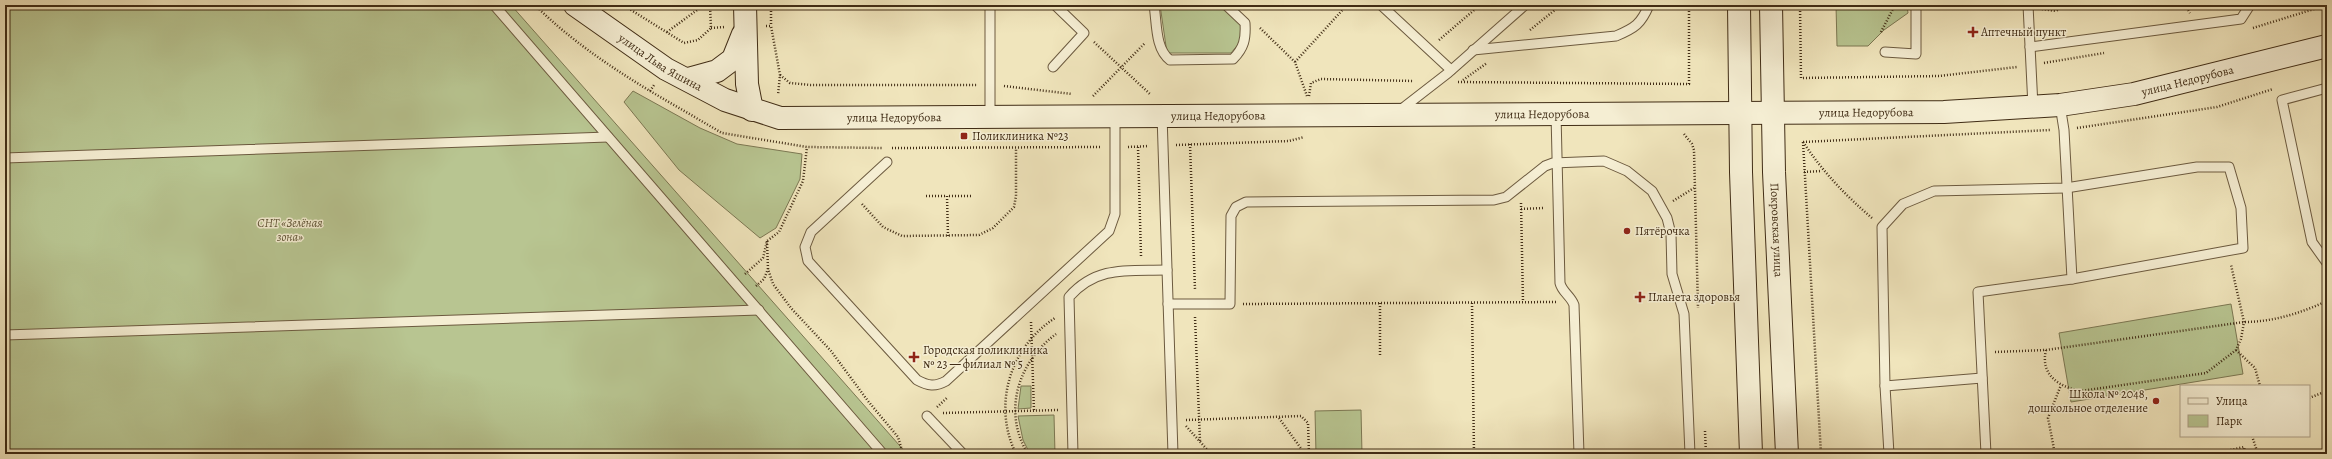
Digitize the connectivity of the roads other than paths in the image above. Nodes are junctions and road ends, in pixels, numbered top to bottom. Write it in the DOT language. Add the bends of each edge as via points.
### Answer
graph roads {
  1 [pos="494,5"];
  2 [pos="575,5"];
  3 [pos="745,5"];
  4 [pos="990,5"];
  5 [pos="1055,5"];
  6 [pos="1154,5"];
  7 [pos="1226,5"];
  8 [pos="1381,5"];
  9 [pos="1525,5"];
  10 [pos="1650,5"];
  11 [pos="1739,5"];
  12 [pos="1771,5"];
  13 [pos="1916,5"];
  14 [pos="2250,5"];
  15 [pos="2028,6"];
  16 [pos="746,27"];
  17 [pos="2327,46"];
  18 [pos="2030,48"];
  19 [pos="1473,50"];
  20 [pos="1885,52"];
  21 [pos="1053,67"];
  22 [pos="1449,71"];
  23 [pos="688,79"];
  24 [pos="2327,88"];
  25 [pos="2060,105"];
  26 [pos="1157,106"];
  27 [pos="2033,107"];
  28 [pos="752,110"];
  29 [pos="1773,111"];
  30 [pos="1741,112"];
  31 [pos="1556,113"];
  32 [pos="1395,114"];
  33 [pos="990,116"];
  34 [pos="1115,116"];
  35 [pos="608,136"];
  36 [pos="5,158"];
  37 [pos="887,162"];
  38 [pos="1558,162"];
  39 [pos="2066,188"];
  40 [pos="2327,263"];
  41 [pos="1167,270"];
  42 [pos="2072,279"];
  43 [pos="1168,304"];
  44 [pos="759,310"];
  45 [pos="5,335"];
  46 [pos="1982,378"];
  47 [pos="1885,386"];
  48 [pos="927,416"];
  49 [pos="883,454"];
  50 [pos="963,454"];
  51 [pos="1073,454"];
  52 [pos="1173,454"];
  53 [pos="1579,454"];
  54 [pos="1690,454"];
  55 [pos="1751,454"];
  56 [pos="1787,454"];
  57 [pos="1889,454"];
  58 [pos="1986,454"];
  1 -- 35 [label="lane"];
  2 -- 23 [label="street, улица Льва Яшина" via="666,69"];
  3 -- 16 [label="street"];
  4 -- 33 [label="lane"];
  5 -- 21 [label="lane" via="1084,33"];
  6 -- 7 [label="lane" via="1164,55 1170,60 1232,59 1239,54 1246,40 1245,23"];
  8 -- 22 [label="lane"];
  9 -- 19 [label="lane"];
  10 -- 19 [label="lane" via="1642,20 1633,29 1616,36"];
  11 -- 30 [label="street"];
  12 -- 29 [label="street, Покровская улица"];
  13 -- 20 [label="lane" via="1916,54"];
  14 -- 18 [label="lane" via="2241,19"];
  15 -- 18 [label="lane"];
  16 -- 23 [label="street" via="733,59 717,71"];
  16 -- 28 [label="street" via="747,84"];
  17 -- 25 [label="street, улица Недорубова" via="2134,94"];
  18 -- 27 [label="lane"];
  19 -- 22 [label="lane"];
  22 -- 32 [label="lane"];
  23 -- 28 [label="street, улица Льва Яшина" via="725,100"];
  24 -- 40 [label="lane" via="2282,100 2312,242"];
  25 -- 27 [label="street, улица Недорубова"];
  25 -- 39 [label="lane" via="2064,130"];
  26 -- 32 [label="street, улица Недорубова" via="1309,116"];
  26 -- 34 [label="street, улица Недорубова"];
  26 -- 41 [label="lane" via="1163,146"];
  27 -- 29 [label="street, улица Недорубова" via="1944,112"];
  28 -- 33 [label="street, улица Недорубова" via="780,118"];
  29 -- 30 [label="street, улица Недорубова"];
  29 -- 56 [label="street, Покровская улица"];
  30 -- 31 [label="street, улица Недорубова"];
  30 -- 55 [label="street"];
  31 -- 32 [label="street, улица Недорубова"];
  31 -- 38 [label="lane"];
  33 -- 34 [label="street, улица Недорубова"];
  34 -- 37 [label="lane" via="1115,214 1109,231 946,381 937,385 927,386 917,380 808,260 805,247 810,232"];
  35 -- 36 [label="lane"];
  35 -- 44 [label="lane"];
  38 -- 43 [label="lane" via="1545,166 1506,197 1494,200 1240,204 1233,211 1230,224 1230,304"];
  38 -- 53 [label="lane" via="1560,283 1574,305"];
  38 -- 54 [label="lane" via="1604,161 1618,166 1652,191 1662,207 1671,234 1674,280 1684,314"];
  39 -- 42 [label="lane"];
  39 -- 42 [label="lane" via="2197,167 2228,166 2240,208 2242,248"];
  39 -- 47 [label="lane" via="1934,191 1903,204 1882,227"];
  41 -- 43 [label="lane"];
  41 -- 51 [label="lane" via="1108,272 1090,278 1069,296"];
  42 -- 46 [label="lane" via="1978,292"];
  43 -- 52 [label="lane"];
  44 -- 45 [label="lane"];
  44 -- 49 [label="lane"];
  46 -- 47 [label="lane"];
  46 -- 58 [label="lane"];
  47 -- 57 [label="lane"];
  48 -- 50 [label="lane"];
}
